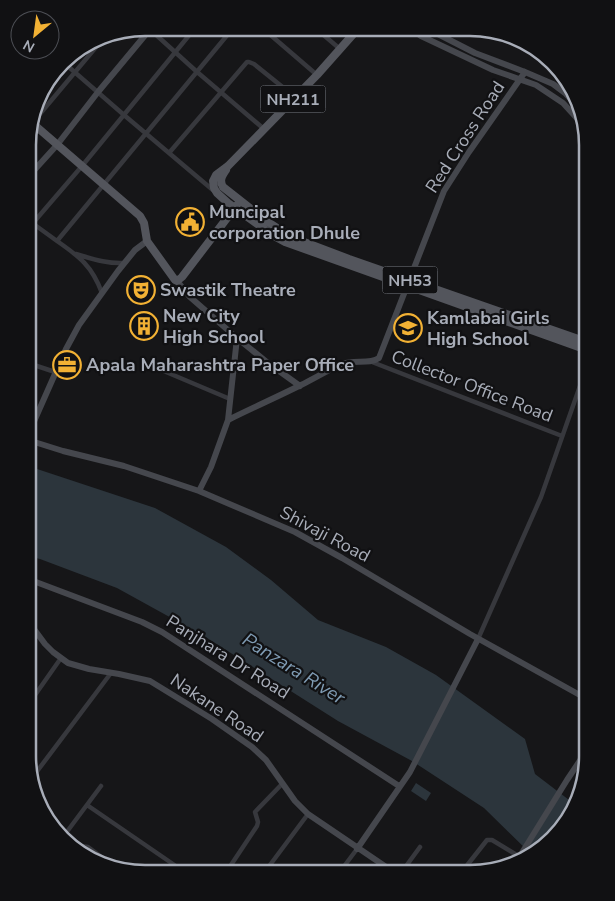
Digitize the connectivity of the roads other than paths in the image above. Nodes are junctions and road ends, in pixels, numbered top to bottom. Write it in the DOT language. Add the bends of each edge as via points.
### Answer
graph roads {
  1 [pos="144,36"];
  2 [pos="157,36"];
  3 [pos="188,36"];
  4 [pos="226,36"];
  5 [pos="272,36"];
  6 [pos="325,36"];
  7 [pos="352,36"];
  8 [pos="422,36"];
  9 [pos="442,36"];
  10 [pos="95,48"];
  11 [pos="340,49"];
  12 [pos="175,52"];
  13 [pos="69,67"];
  14 [pos="196,71"];
  15 [pos="75,72"];
  16 [pos="525,72"];
  17 [pos="317,75"];
  18 [pos="520,79"];
  19 [pos="98,92"];
  20 [pos="220,92"];
  21 [pos="566,94"];
  22 [pos="295,97"];
  23 [pos="42,111"];
  24 [pos="124,115"];
  25 [pos="575,116"];
  26 [pos="37,129"];
  27 [pos="264,129"];
  28 [pos="145,133"];
  29 [pos="57,145"];
  30 [pos="169,153"];
  31 [pos="82,166"];
  32 [pos="228,166"];
  33 [pos="36,168"];
  34 [pos="103,184"];
  35 [pos="217,193"];
  36 [pos="241,201"];
  37 [pos="235,208"];
  38 [pos="36,217"];
  39 [pos="36,226"];
  40 [pos="57,241"];
  41 [pos="147,241"];
  42 [pos="75,254"];
  43 [pos="124,263"];
  44 [pos="177,281"];
  45 [pos="409,283"];
  46 [pos="102,293"];
  47 [pos="237,338"];
  48 [pos="579,339"];
  49 [pos="579,347"];
  50 [pos="371,361"];
  51 [pos="36,366"];
  52 [pos="159,369"];
  53 [pos="56,372"];
  54 [pos="300,386"];
  55 [pos="579,388"];
  56 [pos="230,399"];
  57 [pos="36,418"];
  58 [pos="228,420"];
  59 [pos="562,436"];
  60 [pos="36,443"];
  61 [pos="199,491"];
  62 [pos="36,582"];
  63 [pos="36,632"];
  64 [pos="478,639"];
  65 [pos="61,658"];
  66 [pos="111,672"];
  67 [pos="36,694"];
  68 [pos="579,695"];
  69 [pos="579,762"];
  70 [pos="37,771"];
  71 [pos="282,784"];
  72 [pos="102,786"];
  73 [pos="399,786"];
  74 [pos="87,805"];
  75 [pos="308,814"];
  76 [pos="67,831"];
  77 [pos="420,847"];
  78 [pos="357,849"];
  79 [pos="526,849"];
  80 [pos="513,856"];
  81 [pos="174,865"];
  82 [pos="231,865"];
  83 [pos="270,865"];
  84 [pos="345,865"];
  85 [pos="382,865"];
  86 [pos="407,865"];
  87 [pos="468,865"];
  1 -- 19 [label="street"];
  2 -- 12 [label="street"];
  3 -- 12 [label="street"];
  4 -- 14 [label="street"];
  5 -- 17 [label="street"];
  6 -- 11 [label="street"];
  7 -- 11 [label="main road, NH211"];
  8 -- 18 [label="street" via="493,70"];
  9 -- 16 [label="street"];
  10 -- 15 [label="street"];
  11 -- 17 [label="main road, NH211"];
  12 -- 14 [label="street"];
  12 -- 24 [label="street"];
  13 -- 15 [label="street"];
  14 -- 20 [label="street"];
  14 -- 28 [label="street"];
  15 -- 19 [label="street"];
  15 -- 23 [label="street"];
  16 -- 18 [label="street, Red Cross Road"];
  16 -- 21 [label="street" via="554,84"];
  17 -- 22 [label="main road, NH211"];
  18 -- 25 [label="street" via="536,85 563,103"];
  18 -- 45 [label="street, Red Cross Road" via="444,191"];
  19 -- 24 [label="street"];
  19 -- 29 [label="street"];
  20 -- 22 [label="street" via="249,62"];
  20 -- 27 [label="street"];
  20 -- 30 [label="street"];
  22 -- 27 [label="main road, NH211"];
  24 -- 28 [label="street"];
  24 -- 31 [label="street"];
  26 -- 29 [label="main road"];
  27 -- 32 [label="main road, NH211"];
  28 -- 30 [label="street"];
  28 -- 34 [label="street"];
  29 -- 31 [label="main road"];
  29 -- 33 [label="street"];
  30 -- 35 [label="street"];
  31 -- 34 [label="main road"];
  31 -- 38 [label="street"];
  32 -- 35 [label="main road" via="212,181"];
  32 -- 36 [label="main road" via="220,183"];
  34 -- 40 [label="street"];
  34 -- 41 [label="main road" via="140,216"];
  35 -- 37 [label="main road"];
  36 -- 37 [label="main road"];
  36 -- 45 [label="main road, NH53" via="291,237"];
  37 -- 44 [label="main road"];
  37 -- 45 [label="main road" via="285,242 334,261"];
  39 -- 40 [label="street"];
  40 -- 42 [label="street"];
  41 -- 43 [label="street"];
  41 -- 44 [label="main road"];
  42 -- 43 [label="street" via="106,263"];
  42 -- 46 [label="street" via="93,274"];
  43 -- 46 [label="street"];
  44 -- 47 [label="street" via="190,297"];
  45 -- 48 [label="main road, NH53"];
  45 -- 49 [label="main road"];
  45 -- 50 [label="street, Red Cross Road" via="381,356"];
  46 -- 53 [label="street" via="79,325"];
  47 -- 54 [label="street"];
  47 -- 56 [label="street"];
  50 -- 54 [label="street" via="344,363"];
  50 -- 59 [label="street, Collector Office Road"];
  51 -- 53 [label="street"];
  52 -- 56 [label="street"];
  53 -- 57 [label="street"];
  54 -- 58 [label="street"];
  55 -- 59 [label="street"];
  56 -- 58 [label="street"];
  58 -- 61 [label="street"];
  59 -- 64 [label="street" via="541,497"];
  60 -- 61 [label="street, Shivaji Road" via="124,466"];
  61 -- 64 [label="street, Shivaji Road" via="295,532"];
  62 -- 73 [label="street, Panjhara Dr Road" via="162,632"];
  63 -- 65 [label="street, Nakane Road"];
  64 -- 68 [label="street, Shivaji Road"];
  64 -- 73 [label="street" via="410,772"];
  65 -- 66 [label="street, Nakane Road" via="79,667"];
  65 -- 67 [label="street"];
  66 -- 70 [label="street"];
  66 -- 71 [label="street, Nakane Road" via="150,682 197,709 252,747 266,760"];
  69 -- 79 [label="street"];
  71 -- 75 [label="street, Nakane Road"];
  71 -- 82 [label="street" via="257,810 257,826"];
  72 -- 74 [label="street"];
  73 -- 78 [label="street"];
  74 -- 76 [label="street"];
  74 -- 81 [label="street"];
  75 -- 78 [label="street, Nakane Road"];
  75 -- 83 [label="street"];
  77 -- 86 [label="street"];
  78 -- 84 [label="street"];
  78 -- 85 [label="street, Nakane Road"];
  80 -- 87 [label="street" via="492,840 487,840"];
}
